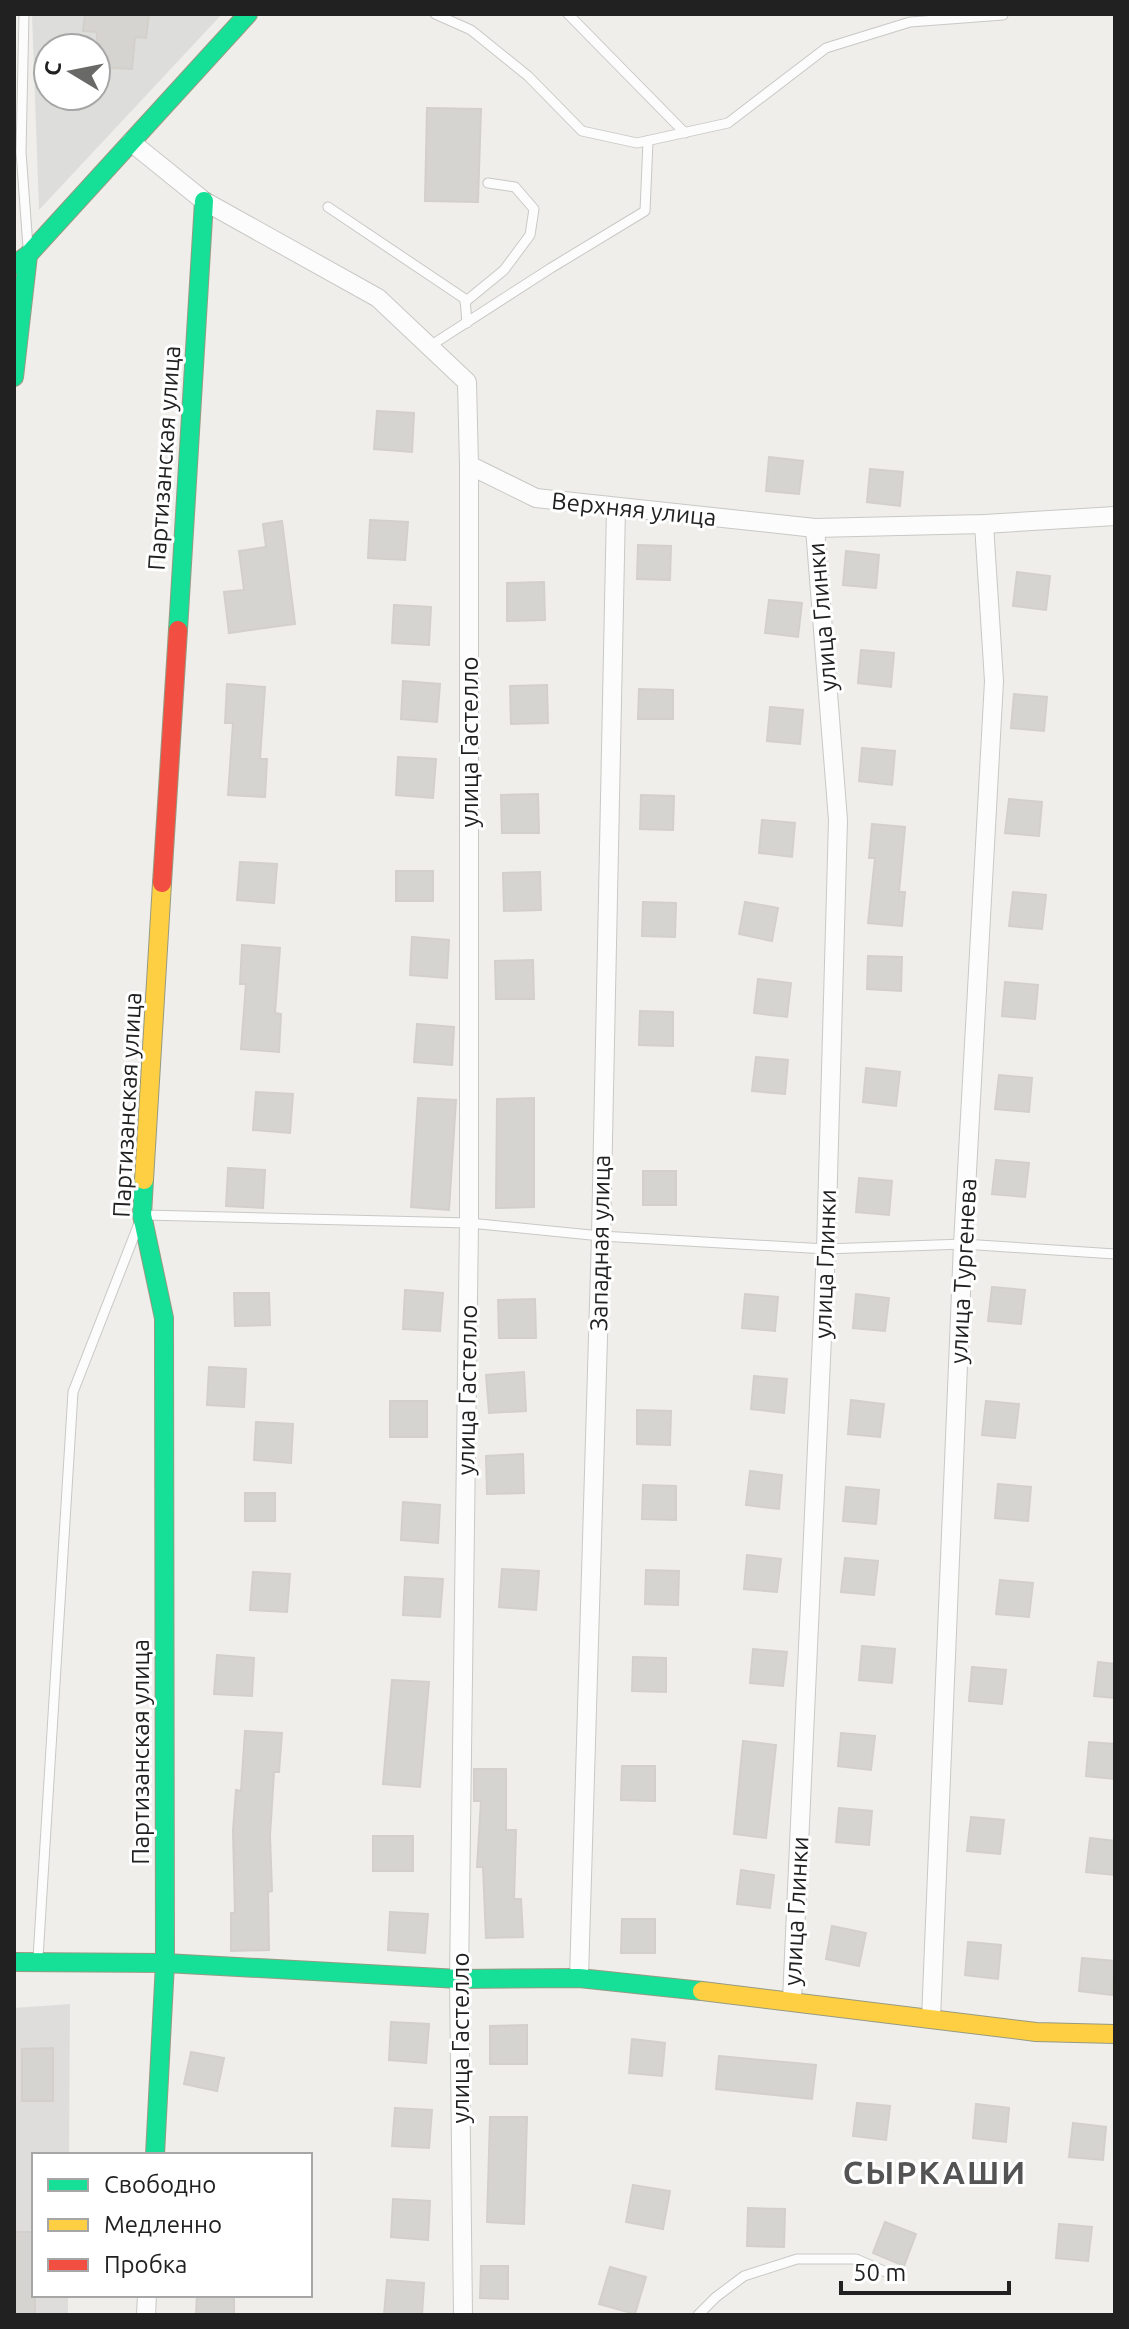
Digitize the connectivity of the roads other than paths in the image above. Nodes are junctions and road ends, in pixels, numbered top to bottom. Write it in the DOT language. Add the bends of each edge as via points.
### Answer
graph roads {
  1 [pos="24,14"];
  2 [pos="248,14"];
  3 [pos="435,14"];
  4 [pos="568,14"];
  5 [pos="1003,15"];
  6 [pos="685,133"];
  7 [pos="648,141"];
  8 [pos="131,142"];
  9 [pos="18,152"];
  10 [pos="488,183"];
  11 [pos="204,201"];
  12 [pos="328,207"];
  13 [pos="21,260"];
  14 [pos="465,302"];
  15 [pos="467,323"];
  16 [pos="430,346"];
  17 [pos="14,377"];
  18 [pos="469,465"];
  19 [pos="616,507"];
  20 [pos="1115,516"];
  21 [pos="984,524"];
  22 [pos="815,528"];
  23 [pos="142,1215"];
  24 [pos="469,1223"];
  25 [pos="601,1236"];
  26 [pos="963,1244"];
  27 [pos="826,1249"];
  28 [pos="1115,1254"];
  29 [pos="38,1961"];
  30 [pos="14,1962"];
  31 [pos="165,1963"];
  32 [pos="579,1978"];
  33 [pos="459,1979"];
  34 [pos="792,2000"];
  35 [pos="931,2019"];
  36 [pos="1115,2034"];
  37 [pos="155,2153"];
  38 [pos="886,2272"];
  39 [pos="463,2315"];
  40 [pos="698,2315"];
  1 -- 9 [label="lane"];
  2 -- 8 [label="street"];
  3 -- 7 [label="lane" via="471,30 528,76 582,131"];
  4 -- 6 [label="lane"];
  5 -- 6 [label="lane" via="910,22 826,48 728,123"];
  6 -- 7 [label="lane"];
  7 -- 15 [label="lane" via="645,211"];
  8 -- 11 [label="street"];
  8 -- 13 [label="street"];
  9 -- 13 [label="lane"];
  10 -- 14 [label="lane" via="515,187 534,209 530,235 504,270"];
  11 -- 16 [label="street" via="378,298"];
  11 -- 23 [label="street, Партизанская улица"];
  12 -- 14 [label="lane"];
  13 -- 17 [label="street"];
  14 -- 15 [label="lane"];
  15 -- 16 [label="lane"];
  16 -- 18 [label="street" via="467,382"];
  18 -- 19 [label="street, Верхняя улица" via="536,498"];
  18 -- 24 [label="street, улица Гастелло"];
  19 -- 22 [label="street, Верхняя улица"];
  19 -- 25 [label="street, Западная улица"];
  20 -- 21 [label="street, Верхняя улица"];
  21 -- 22 [label="street, Верхняя улица"];
  21 -- 26 [label="street, улица Тургенева" via="994,681"];
  22 -- 27 [label="street, улица Глинки" via="838,820"];
  23 -- 24 [label="lane"];
  23 -- 29 [label="lane" via="73,1392"];
  23 -- 31 [label="street, Партизанская улица" via="164,1318"];
  24 -- 25 [label="lane"];
  24 -- 33 [label="street, улица Гастелло"];
  25 -- 27 [label="lane"];
  25 -- 32 [label="street, Западная улица"];
  26 -- 27 [label="lane"];
  26 -- 28 [label="lane"];
  26 -- 35 [label="street, улица Тургенева"];
  27 -- 34 [label="street, улица Глинки"];
  29 -- 30 [label="street"];
  29 -- 31 [label="street"];
  31 -- 33 [label="street"];
  31 -- 37 [label="street, Партизанская улица"];
  32 -- 33 [label="street"];
  32 -- 34 [label="street"];
  33 -- 39 [label="street, улица Гастелло"];
  34 -- 35 [label="street"];
  35 -- 36 [label="street" via="1036,2032"];
  38 -- 40 [label="lane" via="856,2259 797,2259 744,2276"];
}
